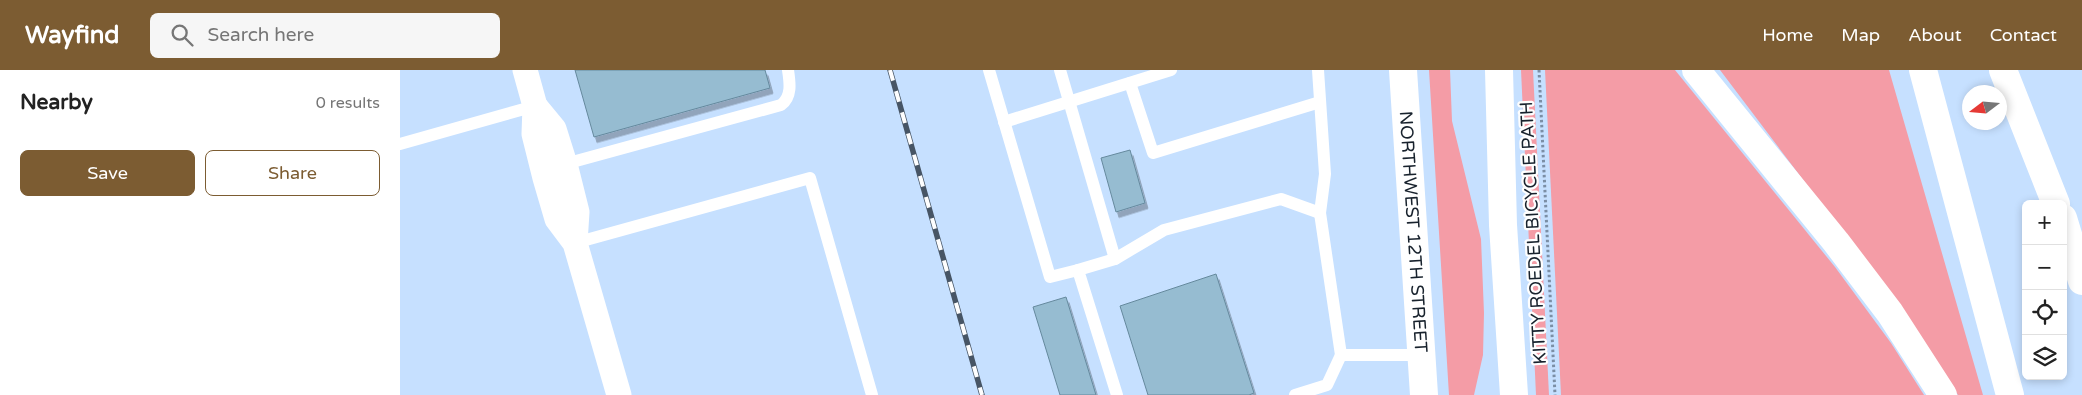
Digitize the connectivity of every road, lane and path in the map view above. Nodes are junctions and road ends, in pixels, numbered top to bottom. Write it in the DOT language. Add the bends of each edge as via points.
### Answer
graph roads {
  1 [pos="525,70"];
  2 [pos="788,70"];
  3 [pos="989,70"];
  4 [pos="1060,70"];
  5 [pos="1171,70"];
  6 [pos="1318,70"];
  7 [pos="1403,70"];
  8 [pos="1499,70"];
  9 [pos="1539,70"];
  10 [pos="1696,70"];
  11 [pos="1923,70"];
  12 [pos="2003,70"];
  13 [pos="2017,70"];
  14 [pos="1130,83"];
  15 [pos="1070,102"];
  16 [pos="1320,102"];
  17 [pos="535,106"];
  18 [pos="1004,122"];
  19 [pos="400,144"];
  20 [pos="565,164"];
  21 [pos="2056,200"];
  22 [pos="2057,200"];
  23 [pos="1320,213"];
  24 [pos="2067,233"];
  25 [pos="575,243"];
  26 [pos="1115,260"];
  27 [pos="1078,270"];
  28 [pos="2082,281"];
  29 [pos="1341,355"];
  30 [pos="1421,355"];
  31 [pos="619,395"];
  32 [pos="872,395"];
  33 [pos="1117,395"];
  34 [pos="1295,395"];
  35 [pos="1424,395"];
  36 [pos="1514,395"];
  37 [pos="1555,395"];
  38 [pos="1943,395"];
  39 [pos="2010,395"];
  1 -- 17 [label="street"];
  2 -- 20 [label="lane" via="790,90 781,106"];
  3 -- 18 [label="lane"];
  4 -- 15 [label="lane"];
  5 -- 14 [label="lane"];
  6 -- 16 [label="lane"];
  7 -- 30 [label="main road, NORTHWEST 12TH STREET"];
  8 -- 36 [label="main road" via="1503,225"];
  9 -- 37 [label="path, KITTY ROEDEL BICYCLE PATH"];
  10 -- 38 [label="main road" via="1890,313"];
  11 -- 39 [label="main road"];
  12 -- 21 [label="main road"];
  13 -- 22 [label="main road"];
  14 -- 15 [label="lane"];
  14 -- 16 [label="lane" via="1153,153"];
  15 -- 18 [label="lane"];
  15 -- 26 [label="lane"];
  16 -- 23 [label="lane" via="1325,174"];
  17 -- 19 [label="lane"];
  17 -- 20 [label="street" via="554,129"];
  17 -- 25 [label="street" via="534,134 545,178 557,219"];
  18 -- 27 [label="lane" via="1050,277"];
  20 -- 25 [label="street" via="577,212"];
  23 -- 26 [label="lane" via="1280,199 1164,230"];
  23 -- 29 [label="lane"];
  24 -- 28 [label="main road"];
  25 -- 31 [label="street"];
  25 -- 32 [label="lane" via="810,178"];
  26 -- 27 [label="lane"];
  27 -- 33 [label="lane"];
  29 -- 30 [label="lane"];
  29 -- 34 [label="lane" via="1327,385"];
  30 -- 35 [label="main road, NORTHWEST 12TH STREET"];
}
